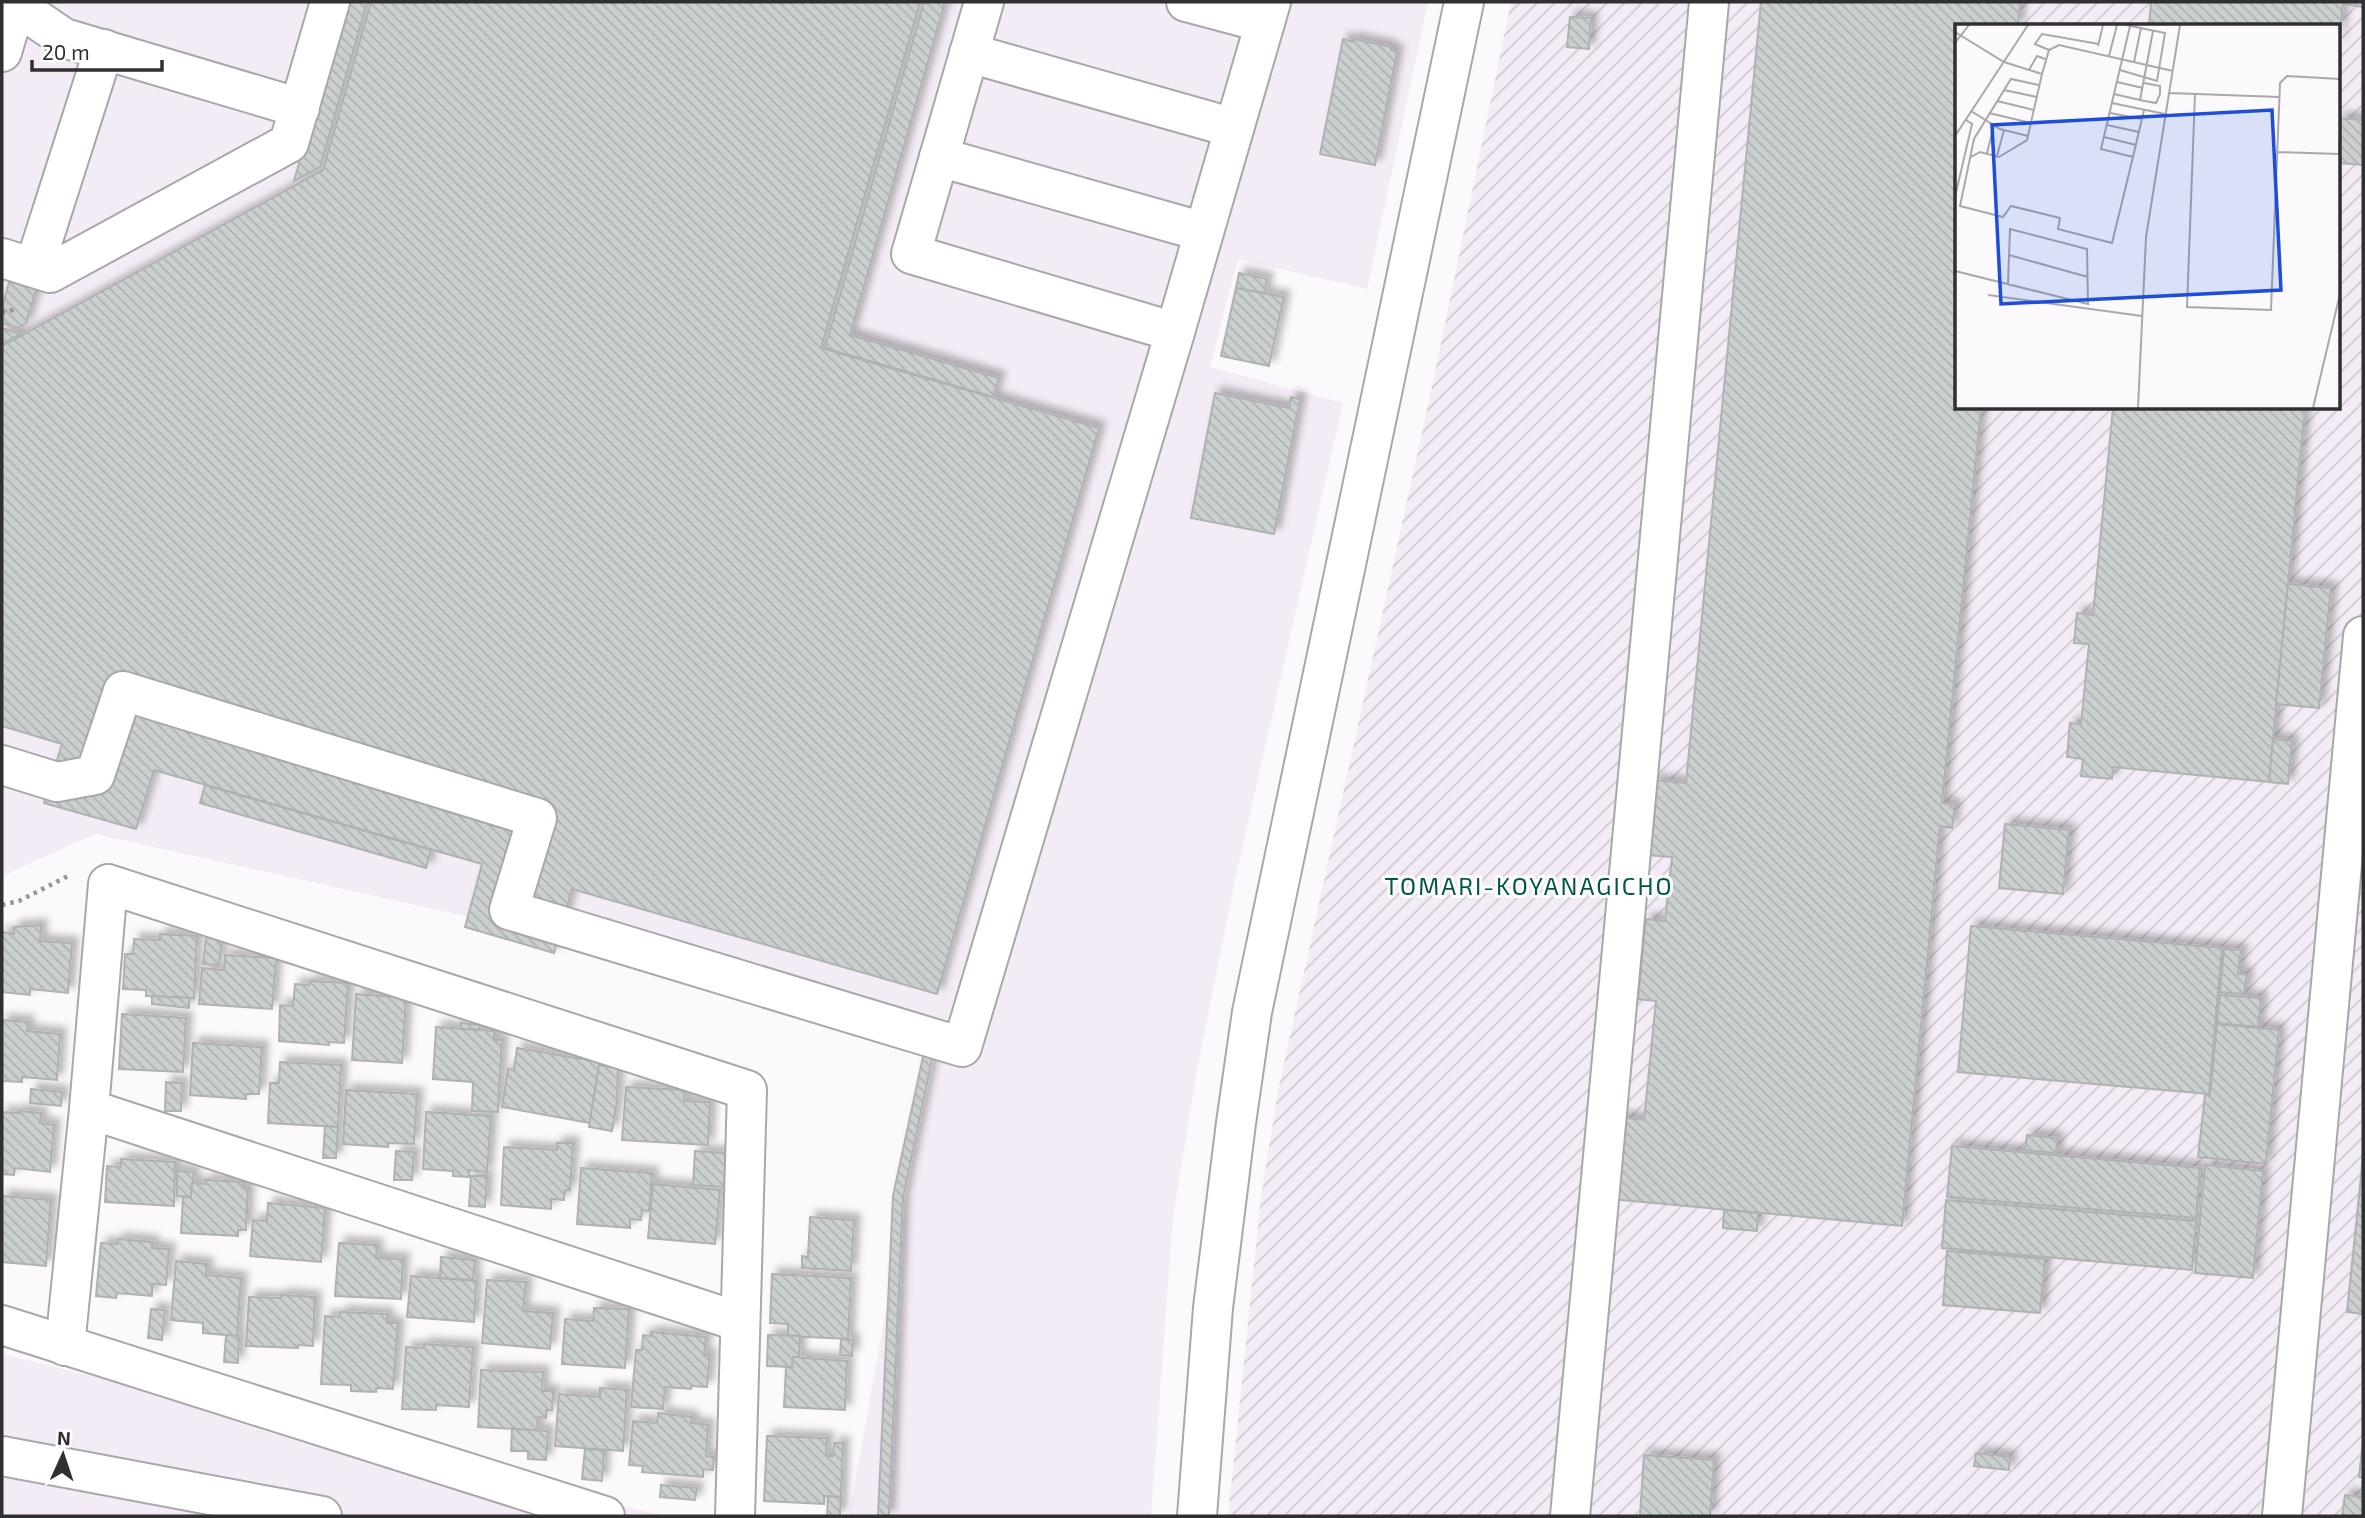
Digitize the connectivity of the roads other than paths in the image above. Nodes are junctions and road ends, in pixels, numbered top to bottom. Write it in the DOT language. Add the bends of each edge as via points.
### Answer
graph roads {
  1 [pos="330,2"];
  2 [pos="984,2"];
  3 [pos="1186,2"];
  4 [pos="1464,2"];
  5 [pos="1709,2"];
  6 [pos="14,3"];
  7 [pos="1268,12"];
  8 [pos="104,49"];
  9 [pos="2,52"];
  10 [pos="969,53"];
  11 [pos="300,108"];
  12 [pos="1234,128"];
  13 [pos="939,157"];
  14 [pos="1204,232"];
  15 [pos="18,263"];
  16 [pos="1175,332"];
  17 [pos="2363,636"];
  18 [pos="2,765"];
  19 [pos="89,1109"];
  20 [pos="740,1322"];
  21 [pos="2,1325"];
  22 [pos="65,1346"];
  23 [pos="2,1456"];
  24 [pos="322,1516"];
  25 [pos="605,1516"];
  26 [pos="735,1516"];
  27 [pos="1197,1516"];
  28 [pos="1570,1516"];
  29 [pos="2282,1516"];
  1 -- 11 [label="street"];
  2 -- 10 [label="street"];
  3 -- 7 [label="street"];
  4 -- 27 [label="street" via="1252,1012 1213,1308"];
  5 -- 28 [label="street"];
  6 -- 8 [label="street" via="64,38"];
  6 -- 9 [label="street"];
  7 -- 12 [label="street"];
  8 -- 11 [label="street"];
  8 -- 15 [label="street"];
  10 -- 12 [label="street"];
  10 -- 13 [label="street"];
  11 -- 15 [label="street" via="289,143 50,273"];
  12 -- 14 [label="street"];
  13 -- 14 [label="street"];
  13 -- 16 [label="street" via="911,254"];
  14 -- 16 [label="street"];
  16 -- 18 [label="street" via="962,1047 509,910 537,818 123,691 95,775 57,782"];
  17 -- 29 [label="street"];
  19 -- 20 [label="street"];
  19 -- 20 [label="street" via="108,884 747,1090"];
  19 -- 22 [label="street"];
  20 -- 26 [label="street"];
  21 -- 22 [label="street"];
  22 -- 25 [label="street"];
  23 -- 24 [label="street"];
}
